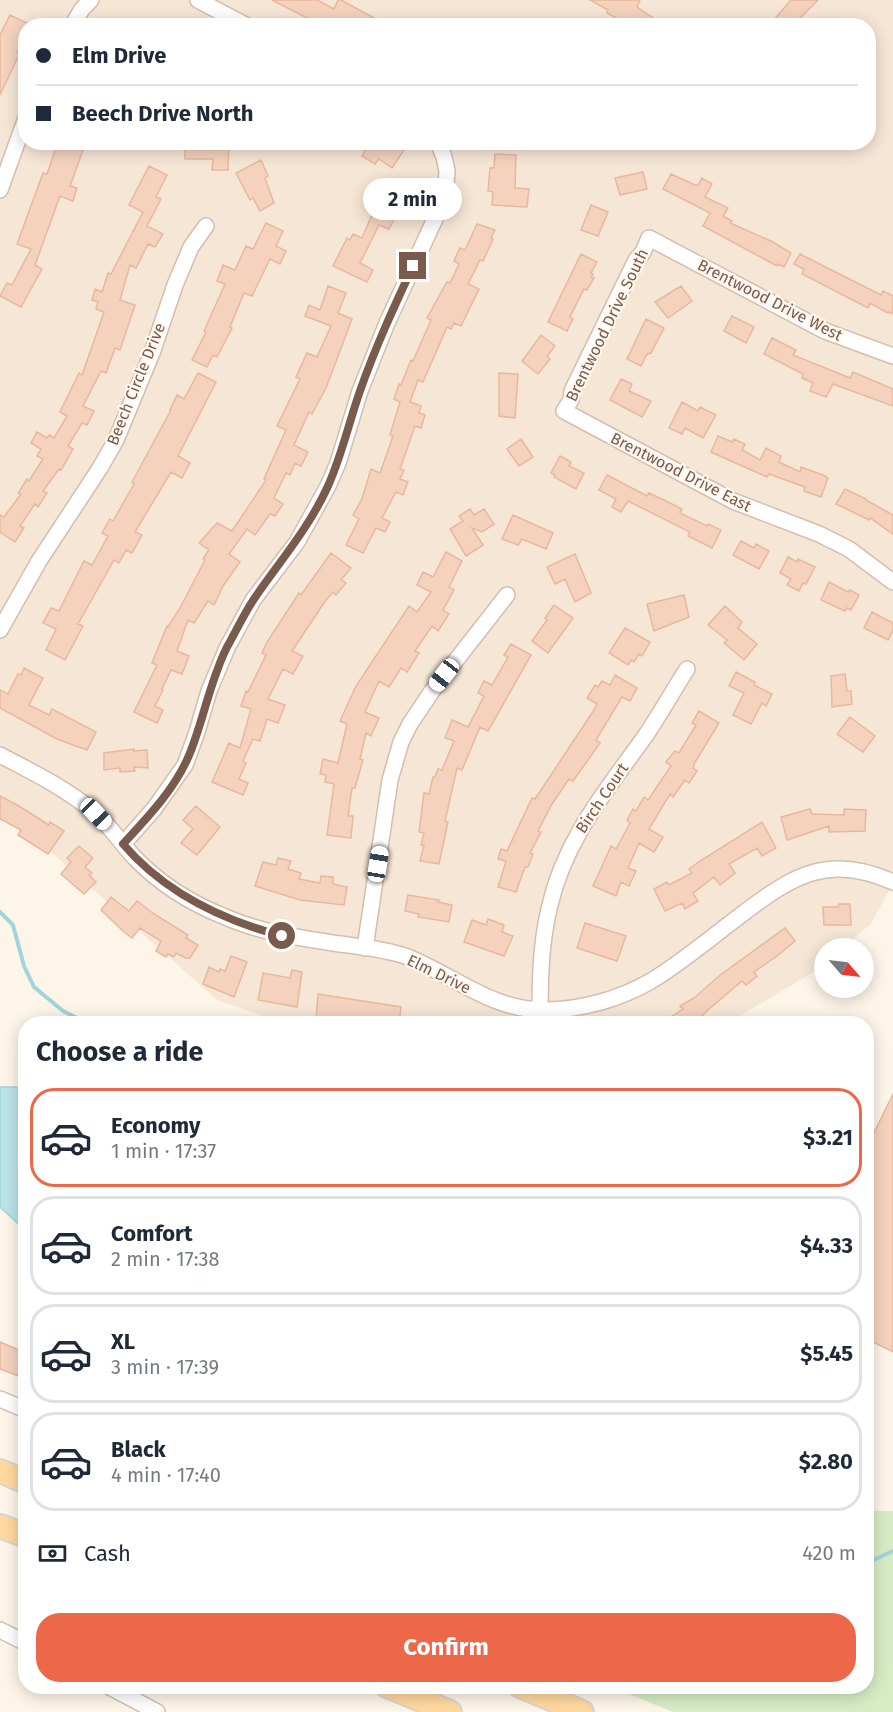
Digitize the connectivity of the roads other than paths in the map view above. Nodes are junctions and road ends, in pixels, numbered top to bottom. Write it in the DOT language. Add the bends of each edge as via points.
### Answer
graph roads {
  1 [pos="198,0"];
  2 [pos="86,5"];
  3 [pos="77,18"];
  4 [pos="232,18"];
  5 [pos="18,140"];
  6 [pos="440,150"];
  7 [pos="0,190"];
  8 [pos="206,226"];
  9 [pos="649,238"];
  10 [pos="893,356"];
  11 [pos="564,411"];
  12 [pos="893,582"];
  13 [pos="507,595"];
  14 [pos="0,630"];
  15 [pos="687,669"];
  16 [pos="0,754"];
  17 [pos="123,844"];
  18 [pos="893,882"];
  19 [pos="365,948"];
  20 [pos="540,1016"];
  21 [pos="0,1399"];
  22 [pos="18,1407"];
  23 [pos="0,1471"];
  24 [pos="18,1479"];
  25 [pos="0,1526"];
  26 [pos="18,1533"];
  27 [pos="0,1630"];
  28 [pos="18,1639"];
  29 [pos="123,1694"];
  30 [pos="406,1694"];
  31 [pos="539,1694"];
  32 [pos="157,1712"];
  33 [pos="450,1712"];
  34 [pos="582,1712"];
  1 -- 4 [label="street"];
  2 -- 3 [label="street"];
  5 -- 7 [label="street"];
  6 -- 17 [label="street" via="447,171 446,197 387,323 360,391 338,463 297,542 253,600 227,648 185,765"];
  8 -- 14 [label="street, Beech Circle Drive" via="191,247 175,285 116,440"];
  9 -- 10 [label="street, Brentwood Drive West" via="825,331"];
  9 -- 11 [label="street, Brentwood Drive South"];
  11 -- 12 [label="street, Brentwood Drive East" via="733,501 849,549"];
  13 -- 19 [label="street" via="432,691 401,742 390,780"];
  15 -- 20 [label="street, Birch Court" via="648,732 587,816 568,853 543,939"];
  16 -- 17 [label="street, Elm Drive" via="79,800"];
  17 -- 19 [label="street, Elm Drive" via="160,880 222,916 282,936"];
  18 -- 20 [label="street, Elm Drive" via="871,873 843,869 802,876 778,887 638,988"];
  19 -- 20 [label="street, Elm Drive" via="418,961 477,993"];
  21 -- 22 [label="street"];
  23 -- 24 [label="main road"];
  25 -- 26 [label="main road"];
  27 -- 28 [label="street"];
  29 -- 32 [label="street"];
  30 -- 33 [label="main road"];
  31 -- 34 [label="main road"];
}
